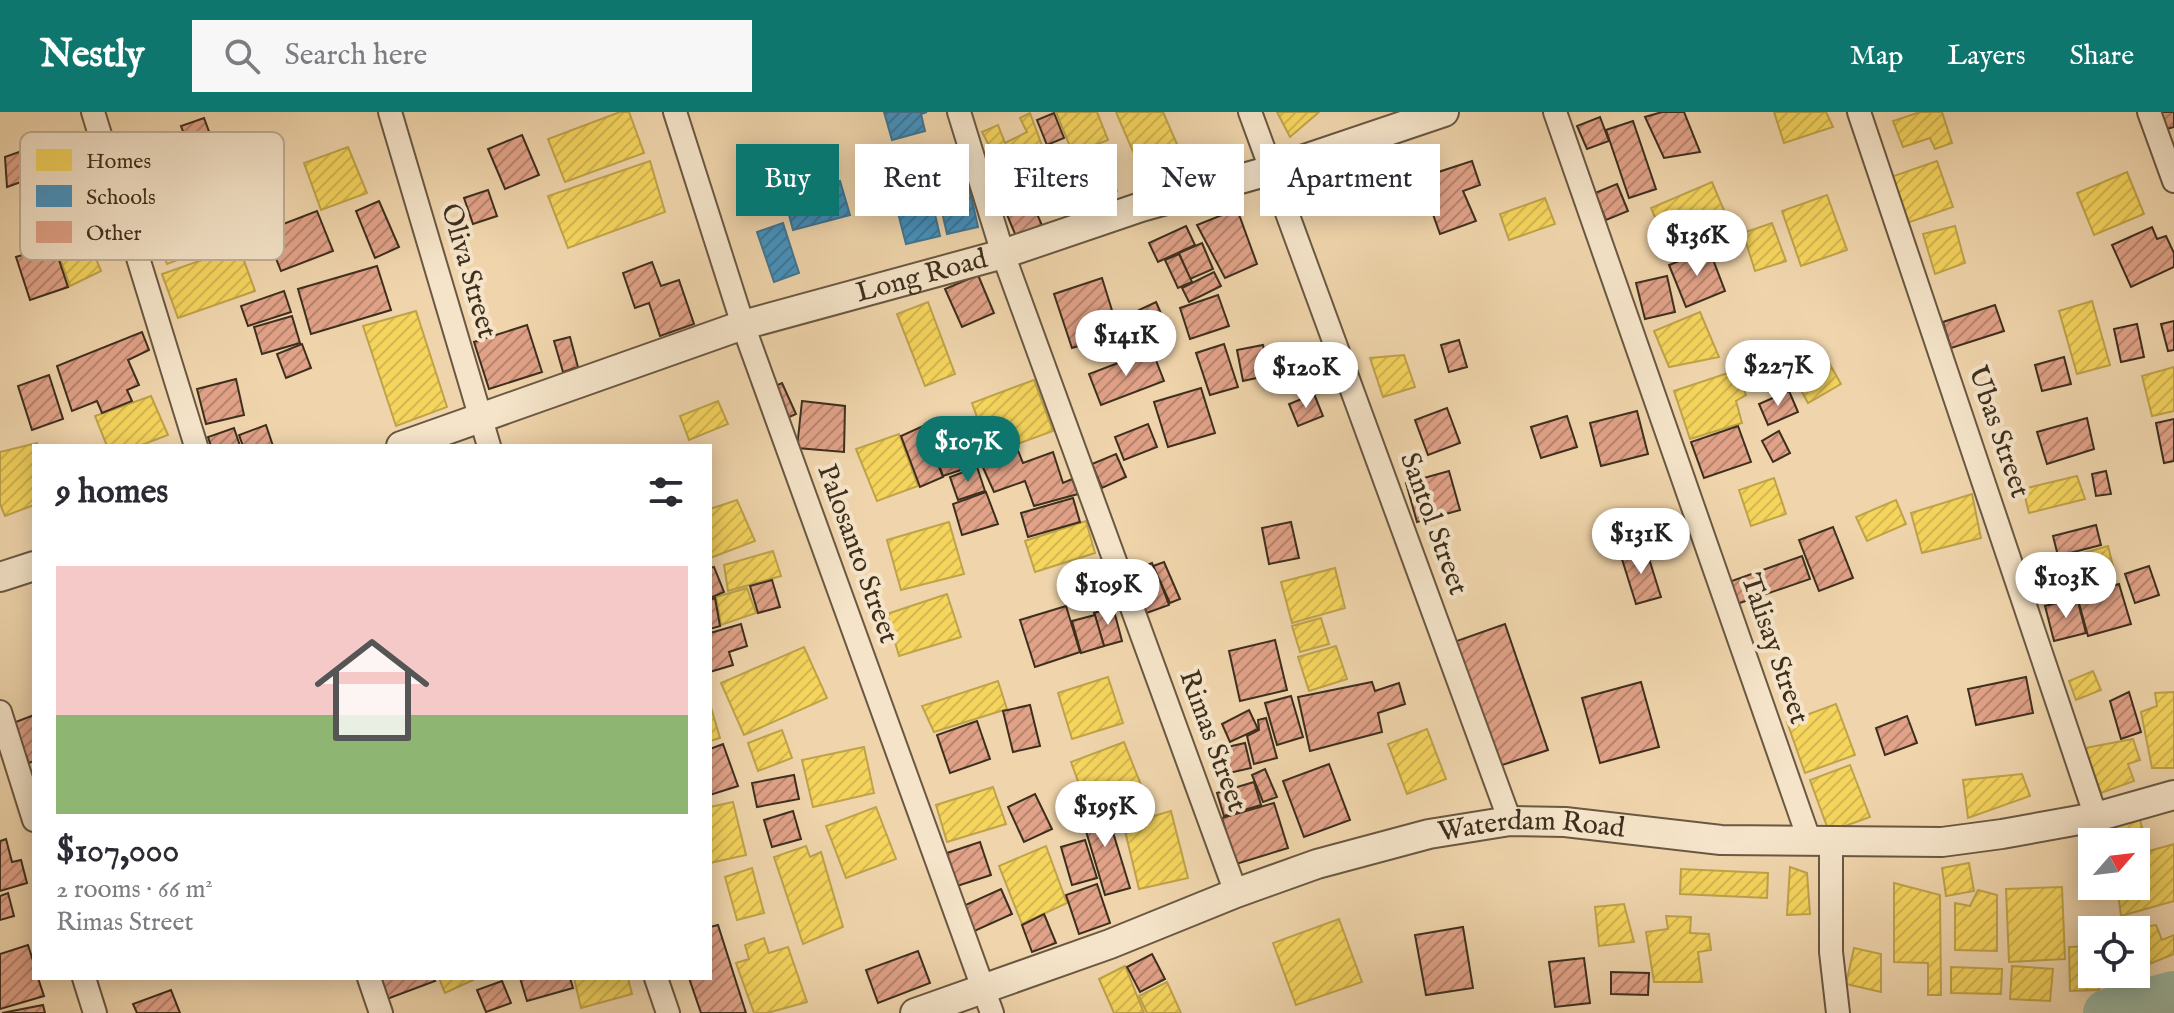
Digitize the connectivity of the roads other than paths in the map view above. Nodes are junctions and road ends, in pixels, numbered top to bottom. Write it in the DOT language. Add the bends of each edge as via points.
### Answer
graph roads {
  1 [pos="93,112"];
  2 [pos="390,112"];
  3 [pos="675,112"];
  4 [pos="959,112"];
  5 [pos="1250,112"];
  6 [pos="1444,112"];
  7 [pos="1555,112"];
  8 [pos="1859,112"];
  9 [pos="2149,112"];
  10 [pos="99,132"];
  11 [pos="1262,144"];
  12 [pos="1349,144"];
  13 [pos="1260,173"];
  14 [pos="2174,181"];
  15 [pos="1289,216"];
  16 [pos="1003,254"];
  17 [pos="139,260"];
  18 [pos="743,325"];
  19 [pos="481,419"];
  20 [pos="195,444"];
  21 [pos="407,444"];
  22 [pos="488,444"];
  23 [pos="32,567"];
  24 [pos="0,577"];
  25 [pos="0,712"];
  26 [pos="2174,795"];
  27 [pos="32,814"];
  28 [pos="2096,817"];
  29 [pos="1510,821"];
  30 [pos="1821,842"];
  31 [pos="1236,893"];
  32 [pos="85,980"];
  33 [pos="370,980"];
  34 [pos="657,980"];
  35 [pos="987,1001"];
  36 [pos="1836,1004"];
  37 [pos="95,1013"];
  38 [pos="381,1013"];
  39 [pos="668,1013"];
  40 [pos="915,1013"];
  1 -- 10 [label="street"];
  2 -- 19 [label="street, Oliva Street"];
  3 -- 18 [label="street, Palosanto Street"];
  4 -- 16 [label="street, Rimas Street"];
  5 -- 11 [label="street, Santol Street"];
  6 -- 12 [label="street, Long Road"];
  7 -- 30 [label="street, Talisay Street"];
  8 -- 28 [label="street, Ubas Street"];
  9 -- 14 [label="street"];
  13 -- 16 [label="street, Long Road"];
  15 -- 29 [label="street, Santol Street"];
  16 -- 18 [label="street, Long Road"];
  16 -- 31 [label="street, Rimas Street"];
  17 -- 20 [label="street"];
  18 -- 19 [label="street, Long Road"];
  18 -- 35 [label="street, Palosanto Street"];
  19 -- 21 [label="street, Long Road"];
  19 -- 22 [label="street, Oliva Street"];
  23 -- 24 [label="street"];
  25 -- 27 [label="street"];
  26 -- 28 [label="street, Waterdam Road"];
  28 -- 30 [label="street, Waterdam Road" via="1942,842"];
  29 -- 30 [label="street, Waterdam Road" via="1721,840"];
  29 -- 31 [label="street, Waterdam Road" via="1429,834 1317,864"];
  30 -- 36 [label="street"];
  31 -- 35 [label="street, Waterdam Road"];
  32 -- 37 [label="street"];
  33 -- 38 [label="street"];
  34 -- 39 [label="street"];
  35 -- 40 [label="street, Waterdam Road"];
}
